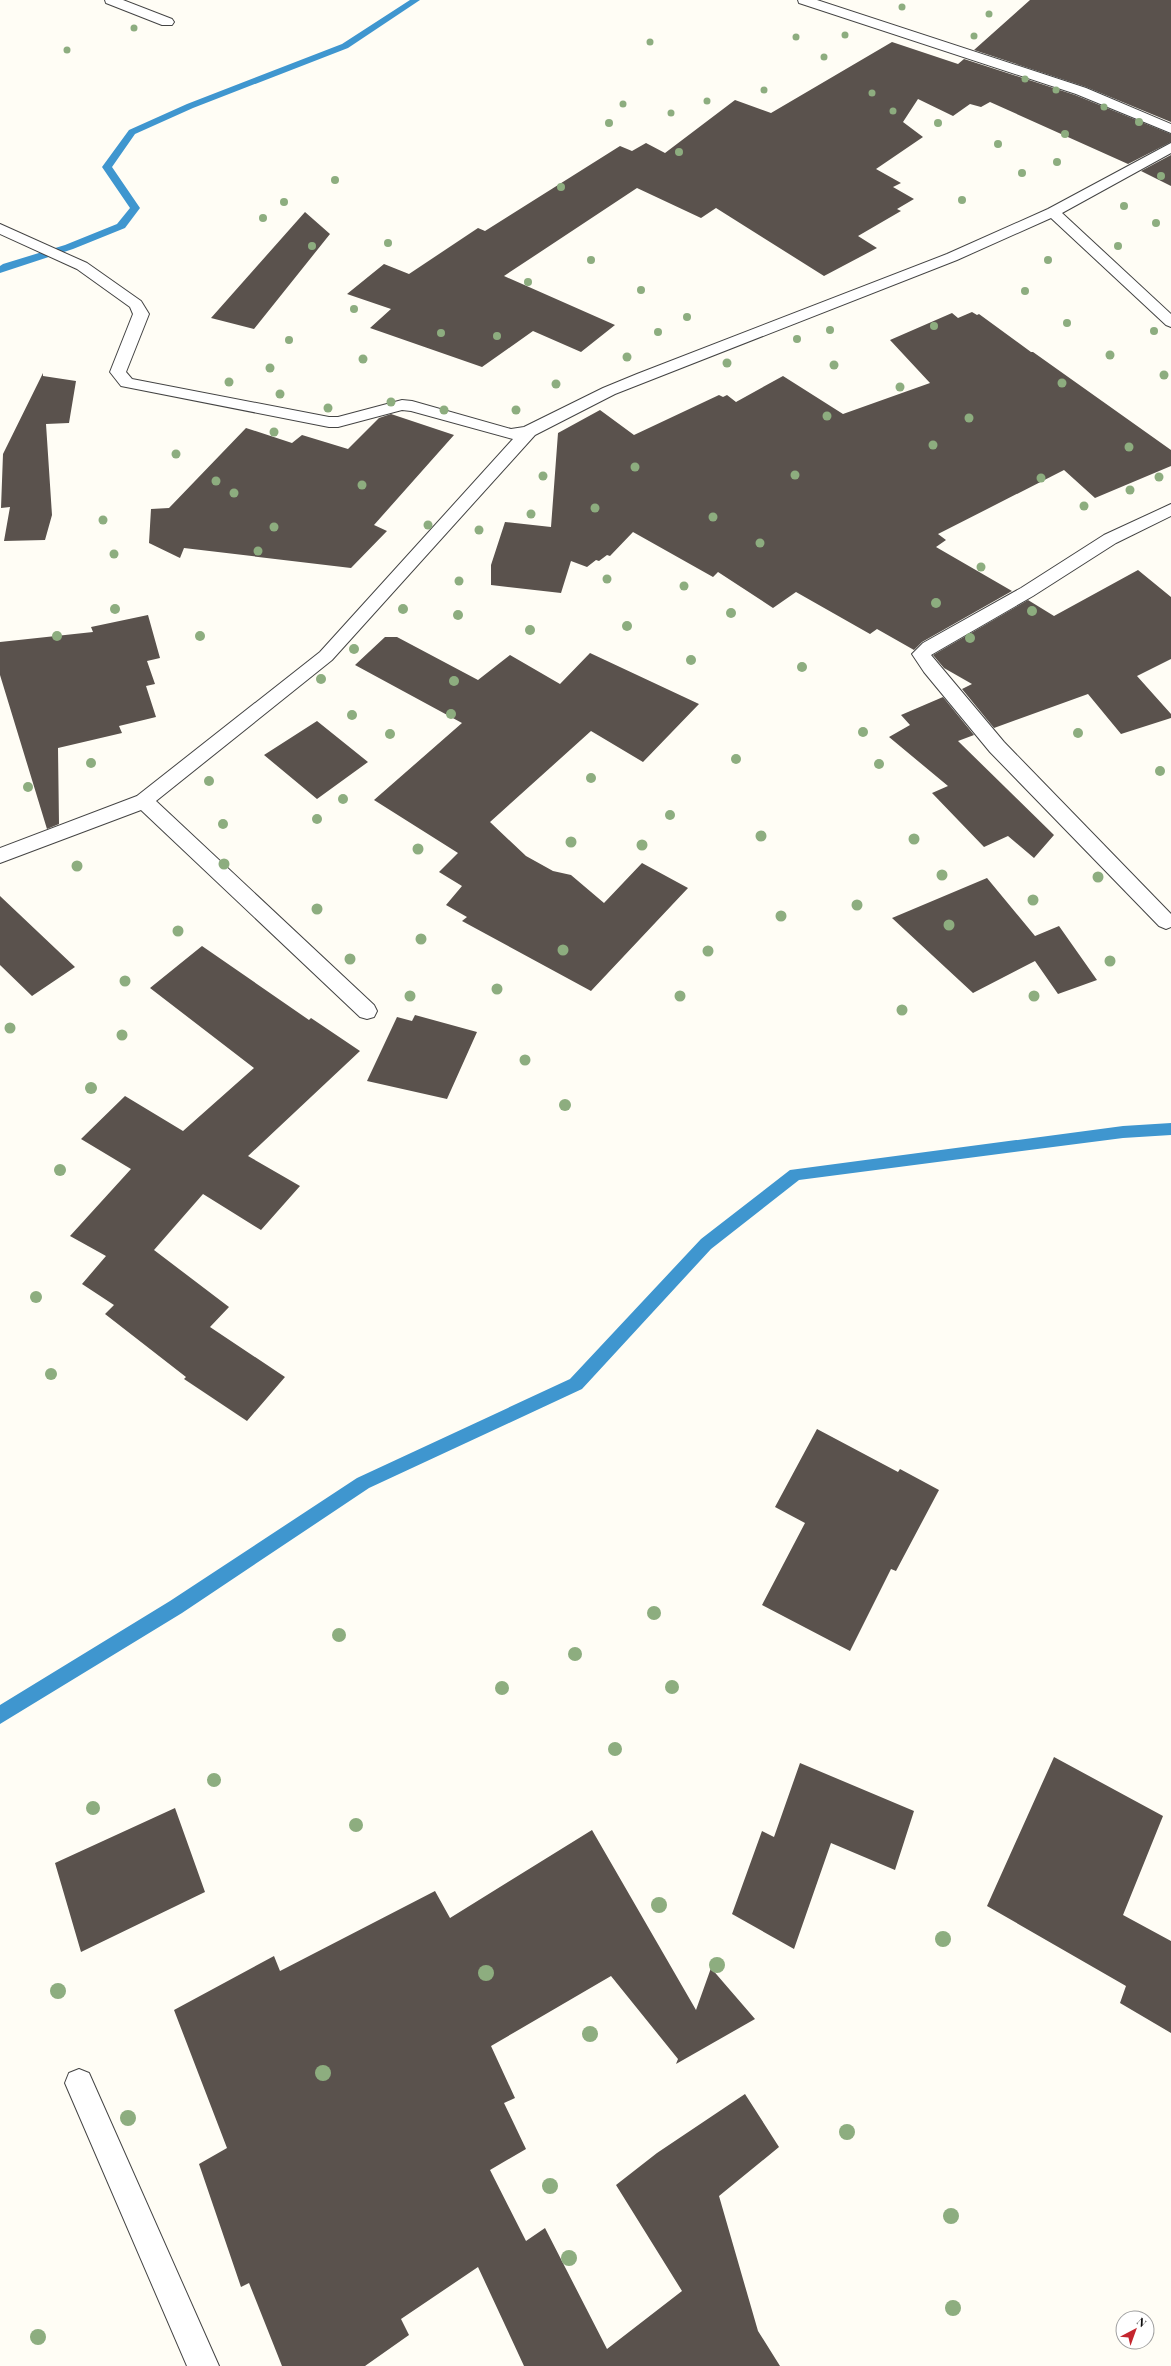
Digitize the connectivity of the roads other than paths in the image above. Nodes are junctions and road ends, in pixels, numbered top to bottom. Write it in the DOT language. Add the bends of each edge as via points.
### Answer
graph roads {
  1 [pos="111,0"];
  2 [pos="804,0"];
  3 [pos="167,22"];
  4 [pos="1171,129"];
  5 [pos="1171,147"];
  6 [pos="1053,212"];
  7 [pos="0,228"];
  8 [pos="1171,322"];
  9 [pos="529,431"];
  10 [pos="1171,509"];
  11 [pos="144,801"];
  12 [pos="0,856"];
  13 [pos="1166,921"];
  14 [pos="367,1011"];
  15 [pos="79,2083"];
  16 [pos="204,2366"];
  1 -- 3 [label="street"];
  2 -- 4 [label="street" via="1081,91"];
  5 -- 6 [label="street"];
  6 -- 8 [label="street"];
  6 -- 9 [label="street" via="952,257 609,391"];
  7 -- 9 [label="street" via="82,266 136,304 141,314 118,372 127,383 329,422 338,422 402,405 511,434"];
  9 -- 11 [label="street" via="326,656"];
  10 -- 13 [label="street" via="1110,539 1027,592 929,647 921,654 997,747"];
  11 -- 12 [label="street"];
  11 -- 14 [label="street"];
  15 -- 16 [label="street"];
}
